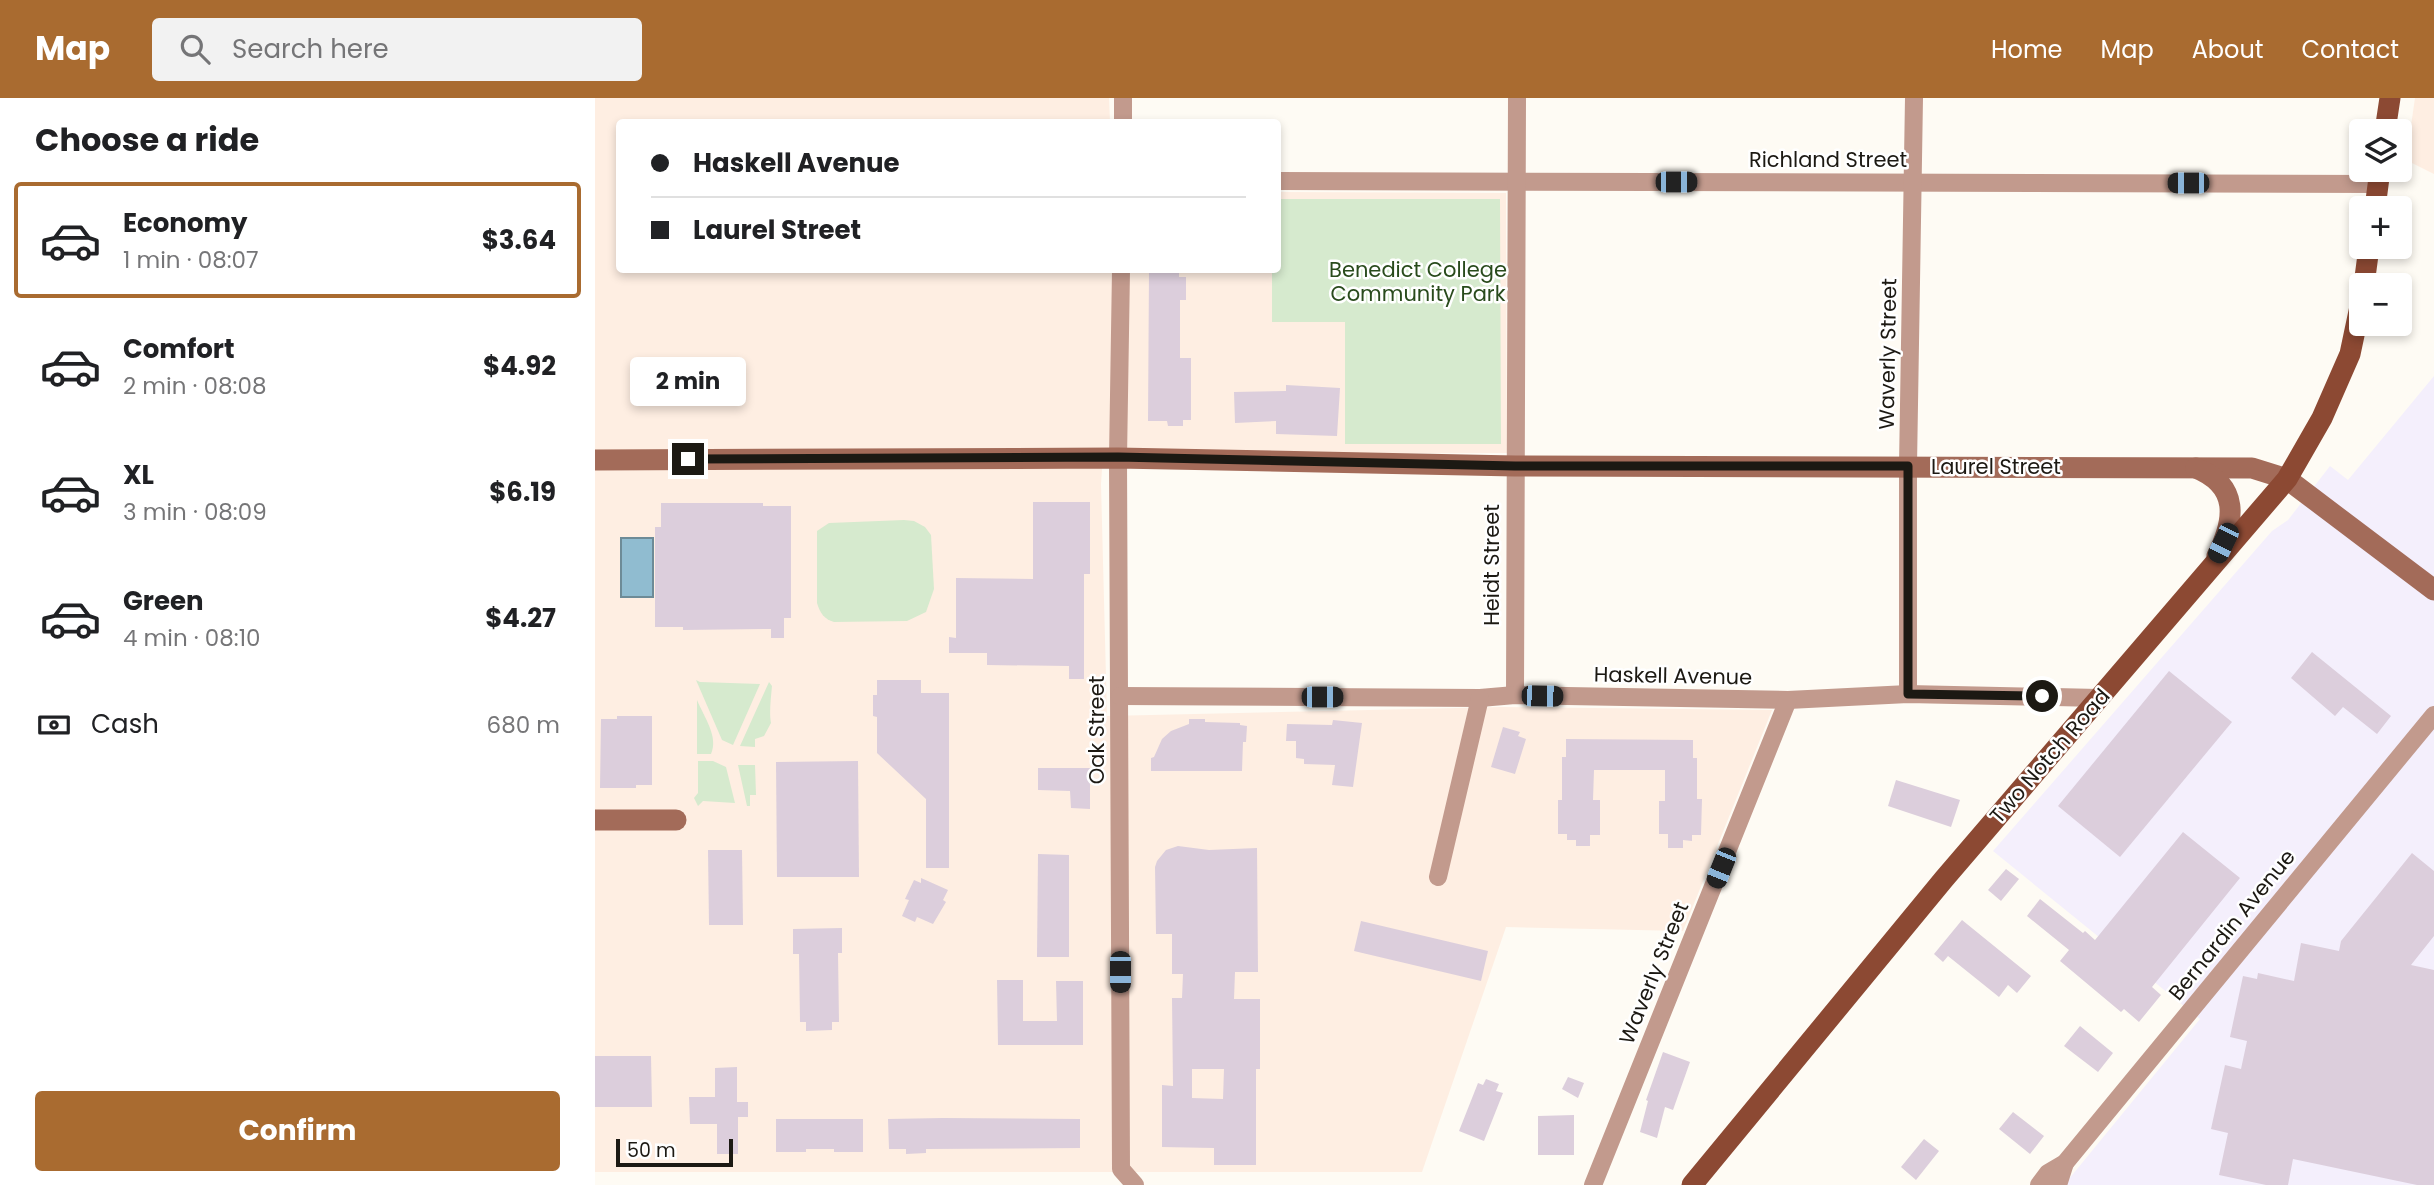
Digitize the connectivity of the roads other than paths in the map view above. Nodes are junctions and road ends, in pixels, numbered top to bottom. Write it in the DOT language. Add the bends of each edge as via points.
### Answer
graph roads {
  1 [pos="1123,98"];
  2 [pos="1517,98"];
  3 [pos="1914,98"];
  4 [pos="2390,98"];
  5 [pos="1123,119"];
  6 [pos="2387,119"];
  7 [pos="2349,177"];
  8 [pos="1281,181"];
  9 [pos="1518,181"];
  10 [pos="1914,183"];
  11 [pos="1121,273"];
  12 [pos="2354,336"];
  13 [pos="1118,457"];
  14 [pos="595,460"];
  15 [pos="1515,466"];
  16 [pos="1908,466"];
  17 [pos="2196,468"];
  18 [pos="2287,479"];
  19 [pos="2213,565"];
  20 [pos="2434,590"];
  21 [pos="1908,694"];
  22 [pos="1515,695"];
  23 [pos="1120,696"];
  24 [pos="1480,698"];
  25 [pos="2099,698"];
  26 [pos="1788,701"];
  27 [pos="2434,715"];
  28 [pos="595,820"];
  29 [pos="676,820"];
  30 [pos="1438,877"];
  31 [pos="2065,1163"];
  32 [pos="1135,1185"];
  33 [pos="1593,1185"];
  34 [pos="1692,1185"];
  35 [pos="2039,1185"];
  36 [pos="2059,1185"];
  1 -- 5 [label="street"];
  2 -- 9 [label="street, Heidt Street"];
  3 -- 10 [label="street, Waverly Street"];
  4 -- 6 [label="main road"];
  7 -- 10 [label="street, Richland Street"];
  8 -- 9 [label="street, Richland Street"];
  9 -- 10 [label="street, Richland Street"];
  9 -- 15 [label="street, Heidt Street"];
  10 -- 16 [label="street, Waverly Street"];
  11 -- 13 [label="street, Oak Street"];
  12 -- 18 [label="main road, Two Notch Road" via="2322,418"];
  13 -- 14 [label="street, Laurel Street"];
  13 -- 15 [label="street, Laurel Street"];
  13 -- 23 [label="street, Oak Street"];
  15 -- 16 [label="street, Laurel Street"];
  15 -- 22 [label="street, Heidt Street"];
  16 -- 17 [label="street, Laurel Street"];
  16 -- 21 [label="street, Waverly Street"];
  17 -- 18 [label="street, Laurel Street" via="2252,468"];
  17 -- 19 [label="street" via="2215,479 2230,506 2228,531"];
  18 -- 19 [label="main road, Two Notch Road"];
  18 -- 20 [label="street, Laurel Street"];
  19 -- 25 [label="main road, Two Notch Road"];
  21 -- 25 [label="street, Haskell Avenue"];
  21 -- 26 [label="street, Haskell Avenue"];
  22 -- 24 [label="street, Haskell Avenue"];
  22 -- 26 [label="street, Haskell Avenue"];
  23 -- 24 [label="street, Haskell Avenue"];
  23 -- 32 [label="street, Oak Street" via="1121,1169"];
  24 -- 30 [label="street"];
  25 -- 34 [label="main road, Two Notch Road"];
  26 -- 33 [label="street, Waverly Street"];
  27 -- 31 [label="street, Bernardin Avenue"];
  28 -- 29 [label="street"];
  31 -- 35 [label="street, Bernardin Avenue" via="2047,1173"];
  31 -- 36 [label="street, Bernardin Avenue"];
}
